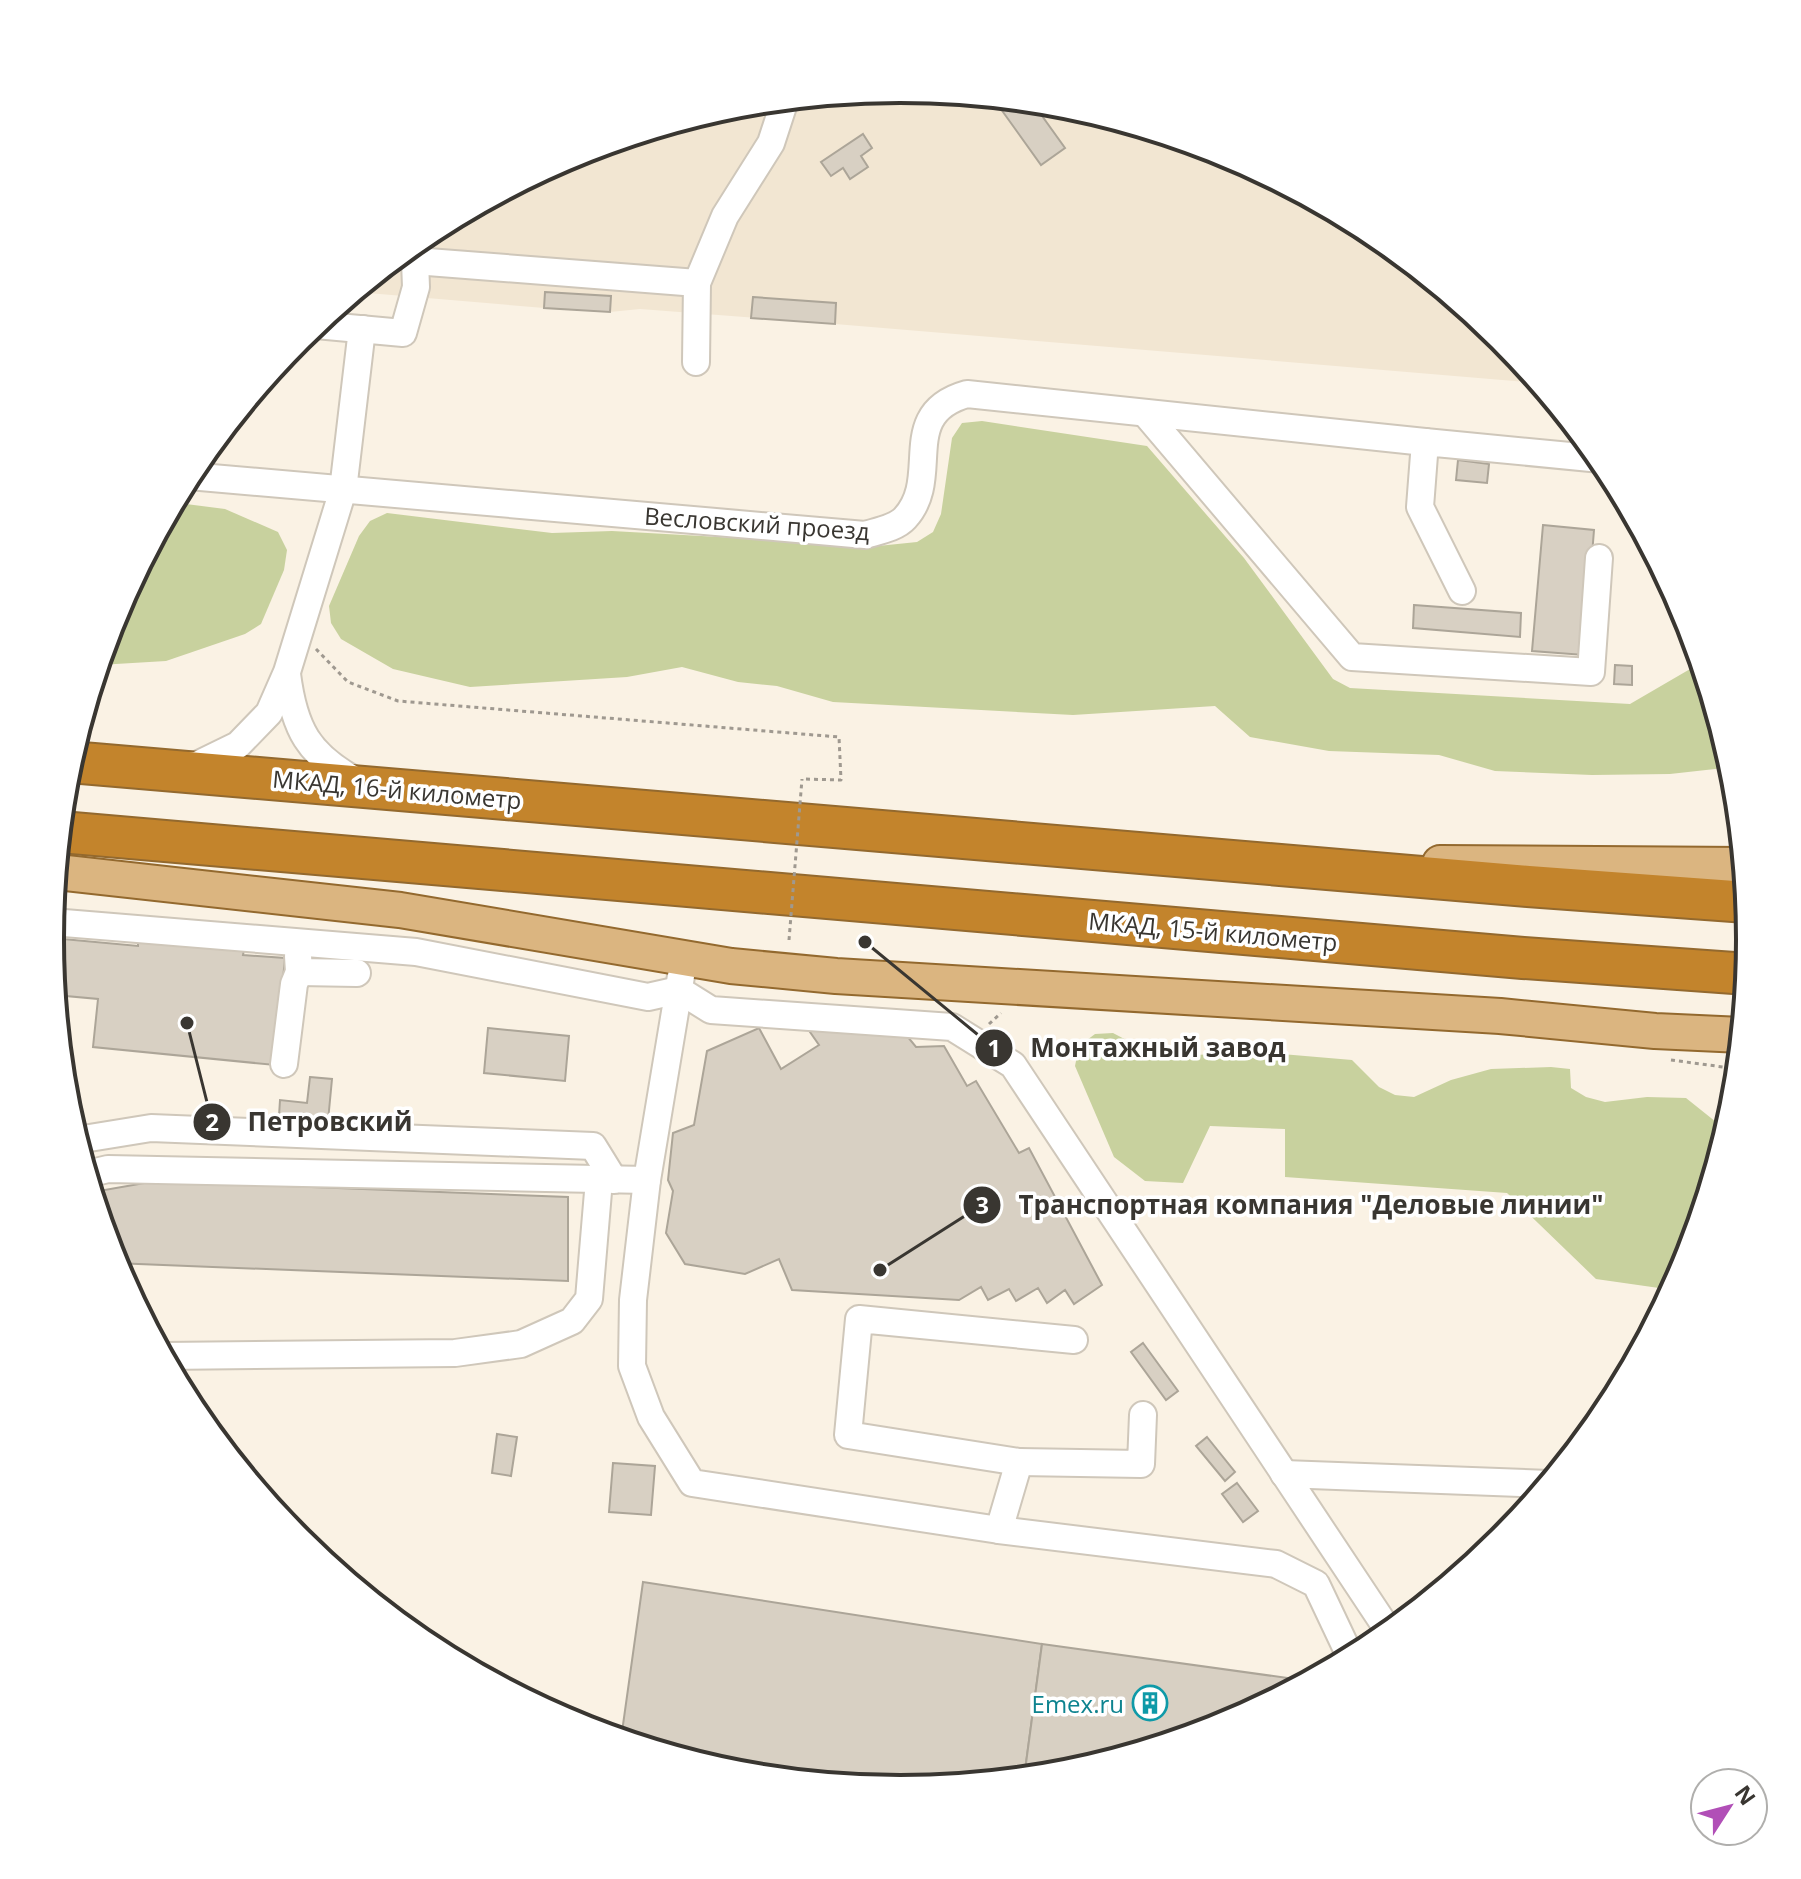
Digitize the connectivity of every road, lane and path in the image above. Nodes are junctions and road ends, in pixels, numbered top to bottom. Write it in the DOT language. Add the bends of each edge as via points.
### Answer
graph roads {
  1 [pos="781,112"];
  2 [pos="426,251"];
  3 [pos="417,258"];
  4 [pos="697,283"];
  5 [pos="332,326"];
  6 [pos="362,329"];
  7 [pos="696,362"];
  8 [pos="1145,413"];
  9 [pos="1425,442"];
  10 [pos="1583,457"];
  11 [pos="204,477"];
  12 [pos="343,490"];
  13 [pos="1599,558"];
  14 [pos="1462,591"];
  15 [pos="299,632"];
  16 [pos="287,672"];
  17 [pos="83,763"];
  18 [pos="153,769"];
  19 [pos="364,786"];
  20 [pos="71,833"];
  21 [pos="1252,863"];
  22 [pos="1733,865"];
  23 [pos="67,873"];
  24 [pos="1736,901"];
  25 [pos="65,923"];
  26 [pos="789,940"];
  27 [pos="298,941"];
  28 [pos="299,972"];
  29 [pos="357,973"];
  30 [pos="1736,973"];
  31 [pos="681,974"];
  32 [pos="1731,1035"];
  33 [pos="284,1064"];
  34 [pos="89,1138"];
  35 [pos="97,1172"];
  36 [pos="607,1180"];
  37 [pos="647,1180"];
  38 [pos="1074,1340"];
  39 [pos="175,1356"];
  40 [pos="1143,1415"];
  41 [pos="1019,1462"];
  42 [pos="1284,1474"];
  43 [pos="1535,1483"];
  44 [pos="999,1530"];
  45 [pos="1383,1622"];
  46 [pos="1346,1647"];
  1 -- 4 [label="street" via="771,143 725,216"];
  2 -- 4 [label="street"];
  3 -- 6 [label="street" via="416,287 403,333"];
  4 -- 7 [label="street"];
  5 -- 6 [label="street"];
  6 -- 12 [label="street"];
  8 -- 9 [label="street, Весловский проезд"];
  8 -- 12 [label="street, Весловский проезд" via="967,394 952,399 927,423 918,497 904,519 865,535"];
  8 -- 13 [label="street" via="1352,657 1591,672"];
  9 -- 10 [label="street, Весловский проезд"];
  9 -- 14 [label="street" via="1420,507"];
  11 -- 12 [label="street, Весловский проезд"];
  12 -- 15 [label="street"];
  15 -- 16 [label="street"];
  15 -- 26 [label="path, bridge" via="348,682 398,701 839,737 841,780 802,779"];
  16 -- 18 [label="street" via="269,713 238,745 197,765"];
  16 -- 19 [label="street" via="292,709 307,742 332,768"];
  17 -- 18 [label="highway, МКАД, 16-й километр"];
  18 -- 19 [label="highway, МКАД, 16-й километр"];
  19 -- 21 [label="highway, МКАД, 16-й километр"];
  20 -- 30 [label="highway, МКАД, 15-й километр"];
  21 -- 22 [label="main road"];
  21 -- 24 [label="highway"];
  23 -- 31 [label="main road" via="400,910"];
  25 -- 27 [label="street"];
  27 -- 28 [label="street"];
  27 -- 31 [label="street" via="416,952 648,997"];
  28 -- 29 [label="street"];
  28 -- 33 [label="street"];
  31 -- 32 [label="main road" via="731,966"];
  31 -- 37 [label="street"];
  31 -- 42 [label="street" via="711,1010 952,1027 1013,1065"];
  34 -- 36 [label="street" via="151,1128 593,1146"];
  35 -- 36 [label="street"];
  36 -- 37 [label="street"];
  36 -- 39 [label="street" via="589,1299 572,1321 521,1344 455,1353"];
  37 -- 44 [label="street" via="633,1300 632,1366 651,1417 692,1483"];
  38 -- 41 [label="street" via="859,1319 848,1435"];
  40 -- 41 [label="street" via="1141,1464"];
  41 -- 44 [label="street"];
  42 -- 43 [label="street"];
  42 -- 45 [label="street"];
  44 -- 46 [label="street" via="1276,1564 1316,1584"];
}
